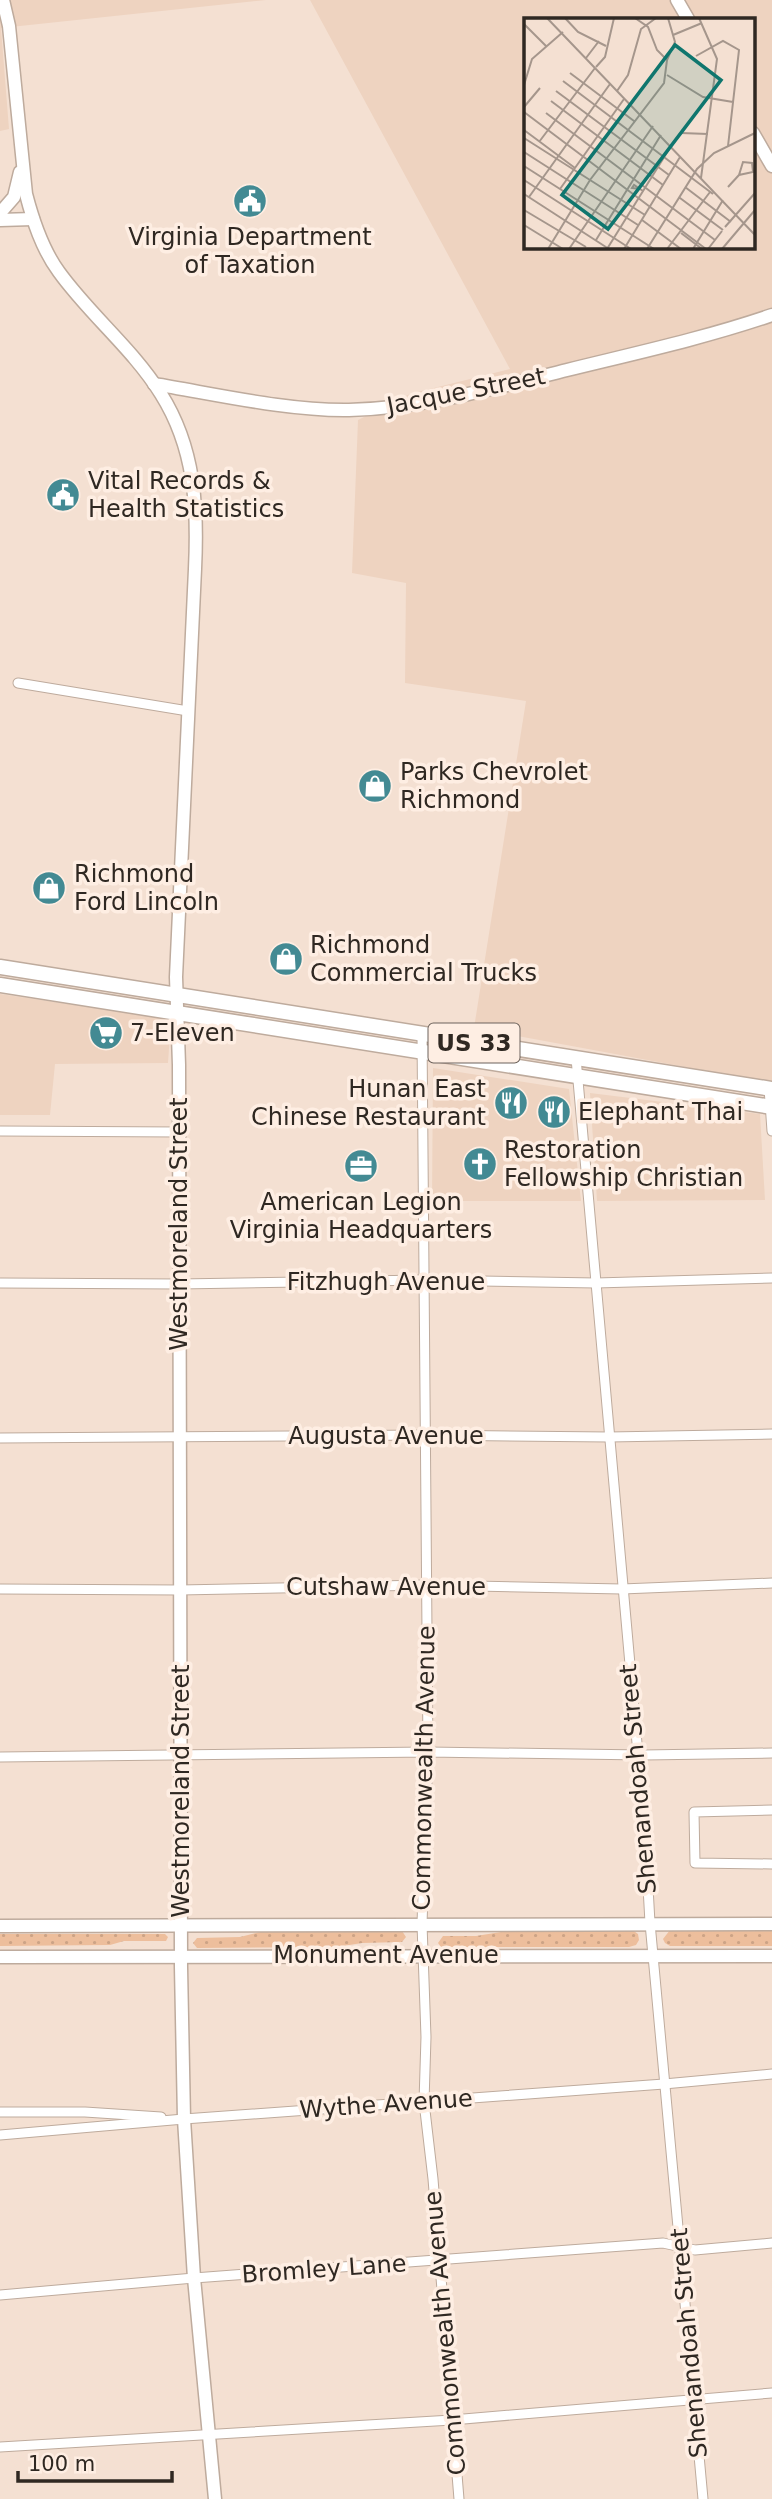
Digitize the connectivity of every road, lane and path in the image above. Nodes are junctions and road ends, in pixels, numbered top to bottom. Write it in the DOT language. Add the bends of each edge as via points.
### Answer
graph roads {
  1 [pos="3,0"];
  2 [pos="677,0"];
  3 [pos="687,18"];
  4 [pos="754,135"];
  5 [pos="22,165"];
  6 [pos="772,166"];
  7 [pos="0,213"];
  8 [pos="33,219"];
  9 [pos="0,220"];
  10 [pos="772,315"];
  11 [pos="155,384"];
  12 [pos="18,683"];
  13 [pos="188,711"];
  14 [pos="0,967"];
  15 [pos="0,985"];
  16 [pos="177,995"];
  17 [pos="177,1013"];
  18 [pos="422,1034"];
  19 [pos="422,1052"];
  20 [pos="576,1058"];
  21 [pos="578,1076"];
  22 [pos="770,1089"];
  23 [pos="771,1106"];
  24 [pos="0,1131"];
  25 [pos="772,1131"];
  26 [pos="179,1132"];
  27 [pos="772,1278"];
  28 [pos="424,1280"];
  29 [pos="0,1283"];
  30 [pos="596,1283"];
  31 [pos="179,1284"];
  32 [pos="772,1434"];
  33 [pos="425,1435"];
  34 [pos="609,1437"];
  35 [pos="0,1438"];
  36 [pos="180,1438"];
  37 [pos="772,1583"];
  38 [pos="426,1585"];
  39 [pos="622,1588"];
  40 [pos="0,1589"];
  41 [pos="180,1590"];
  42 [pos="428,1752"];
  43 [pos="772,1753"];
  44 [pos="636,1755"];
  45 [pos="181,1756"];
  46 [pos="0,1757"];
  47 [pos="772,1810"];
  48 [pos="772,1864"];
  49 [pos="650,1923"];
  50 [pos="422,1924"];
  51 [pos="772,1924"];
  52 [pos="0,1926"];
  53 [pos="181,1926"];
  54 [pos="424,1955"];
  55 [pos="0,1956"];
  56 [pos="181,1956"];
  57 [pos="654,1956"];
  58 [pos="772,1956"];
  59 [pos="772,2074"];
  60 [pos="664,2084"];
  61 [pos="424,2102"];
  62 [pos="0,2112"];
  63 [pos="184,2119"];
  64 [pos="0,2135"];
  65 [pos="772,2242"];
  66 [pos="680,2247"];
  67 [pos="438,2261"];
  68 [pos="194,2278"];
  69 [pos="0,2295"];
  70 [pos="772,2393"];
  71 [pos="693,2400"];
  72 [pos="452,2420"];
  73 [pos="209,2436"];
  74 [pos="0,2447"];
  75 [pos="215,2499"];
  76 [pos="459,2499"];
  77 [pos="703,2499"];
  1 -- 5 [label="street, Westmoreland Street"];
  2 -- 3 [label="street"];
  4 -- 6 [label="street"];
  5 -- 7 [label="street" via="14,197"];
  5 -- 8 [label="street, Westmoreland Street"];
  8 -- 9 [label="street"];
  8 -- 11 [label="street, Westmoreland Street" via="59,272"];
  10 -- 11 [label="street, Jacque Street" via="504,386 401,406 320,409"];
  11 -- 13 [label="street, Westmoreland Street" via="183,439 197,503"];
  12 -- 13 [label="street"];
  13 -- 16 [label="street, Westmoreland Street"];
  14 -- 16 [label="main road, US 33"];
  15 -- 17 [label="main road, US 33"];
  16 -- 17 [label="street, Westmoreland Street"];
  16 -- 18 [label="main road, US 33"];
  17 -- 19 [label="main road, US 33"];
  17 -- 26 [label="street, Westmoreland Street"];
  18 -- 19 [label="street, Commonwealth Avenue"];
  18 -- 20 [label="main road, US 33"];
  19 -- 21 [label="main road, US 33"];
  19 -- 28 [label="street, Commonwealth Avenue"];
  20 -- 21 [label="street, Shenandoah Street"];
  20 -- 22 [label="main road, US 33"];
  21 -- 23 [label="main road, US 33"];
  21 -- 30 [label="street, Shenandoah Street"];
  22 -- 23 [label="street"];
  23 -- 25 [label="street"];
  24 -- 26 [label="street"];
  26 -- 31 [label="street, Westmoreland Street"];
  27 -- 30 [label="street, Fitzhugh Avenue"];
  28 -- 30 [label="street, Fitzhugh Avenue"];
  28 -- 31 [label="street, Fitzhugh Avenue"];
  28 -- 33 [label="street, Commonwealth Avenue"];
  29 -- 31 [label="street, Fitzhugh Avenue"];
  30 -- 34 [label="street, Shenandoah Street"];
  31 -- 36 [label="street, Westmoreland Street"];
  32 -- 34 [label="street, Augusta Avenue"];
  33 -- 34 [label="street, Augusta Avenue"];
  33 -- 36 [label="street, Augusta Avenue"];
  33 -- 38 [label="street, Commonwealth Avenue"];
  34 -- 39 [label="street, Shenandoah Street"];
  35 -- 36 [label="street, Augusta Avenue"];
  36 -- 41 [label="street, Westmoreland Street"];
  37 -- 39 [label="street, Cutshaw Avenue"];
  38 -- 39 [label="street, Cutshaw Avenue"];
  38 -- 41 [label="street, Cutshaw Avenue"];
  38 -- 42 [label="street, Commonwealth Avenue"];
  39 -- 44 [label="street, Shenandoah Street"];
  40 -- 41 [label="street, Cutshaw Avenue"];
  41 -- 45 [label="street, Westmoreland Street"];
  42 -- 44 [label="street"];
  42 -- 45 [label="street"];
  42 -- 50 [label="street, Commonwealth Avenue"];
  43 -- 44 [label="street"];
  44 -- 49 [label="street, Shenandoah Street"];
  45 -- 46 [label="street"];
  45 -- 53 [label="street, Westmoreland Street"];
  47 -- 48 [label="street" via="694,1812 695,1863"];
  49 -- 50 [label="street, Monument Avenue"];
  49 -- 51 [label="street, Monument Avenue"];
  49 -- 57 [label="street, Shenandoah Street"];
  50 -- 53 [label="street, Monument Avenue"];
  50 -- 54 [label="street, Commonwealth Avenue"];
  52 -- 53 [label="street, Monument Avenue"];
  53 -- 56 [label="street, Westmoreland Street"];
  54 -- 56 [label="street, Monument Avenue"];
  54 -- 57 [label="street, Monument Avenue"];
  54 -- 61 [label="street, Commonwealth Avenue"];
  55 -- 56 [label="street, Monument Avenue"];
  56 -- 63 [label="street, Westmoreland Street"];
  57 -- 58 [label="street, Monument Avenue"];
  57 -- 60 [label="street, Shenandoah Street"];
  59 -- 60 [label="street, Wythe Avenue"];
  60 -- 61 [label="street, Wythe Avenue"];
  60 -- 66 [label="street, Shenandoah Street"];
  61 -- 63 [label="street, Wythe Avenue"];
  61 -- 67 [label="street, Commonwealth Avenue"];
  62 -- 63 [label="street"];
  63 -- 64 [label="street, Wythe Avenue"];
  63 -- 68 [label="street, Westmoreland Street"];
  65 -- 66 [label="street, Bromley Lane" via="695,2250"];
  66 -- 67 [label="street, Bromley Lane" via="663,2243"];
  66 -- 71 [label="street, Shenandoah Street"];
  67 -- 68 [label="street, Bromley Lane"];
  67 -- 72 [label="street, Commonwealth Avenue"];
  68 -- 69 [label="street, Bromley Lane"];
  68 -- 73 [label="street, Westmoreland Street"];
  70 -- 71 [label="street"];
  71 -- 72 [label="street"];
  71 -- 77 [label="street, Shenandoah Street"];
  72 -- 73 [label="street"];
  72 -- 76 [label="street, Commonwealth Avenue"];
  73 -- 74 [label="street"];
  73 -- 75 [label="street, Westmoreland Street"];
}
